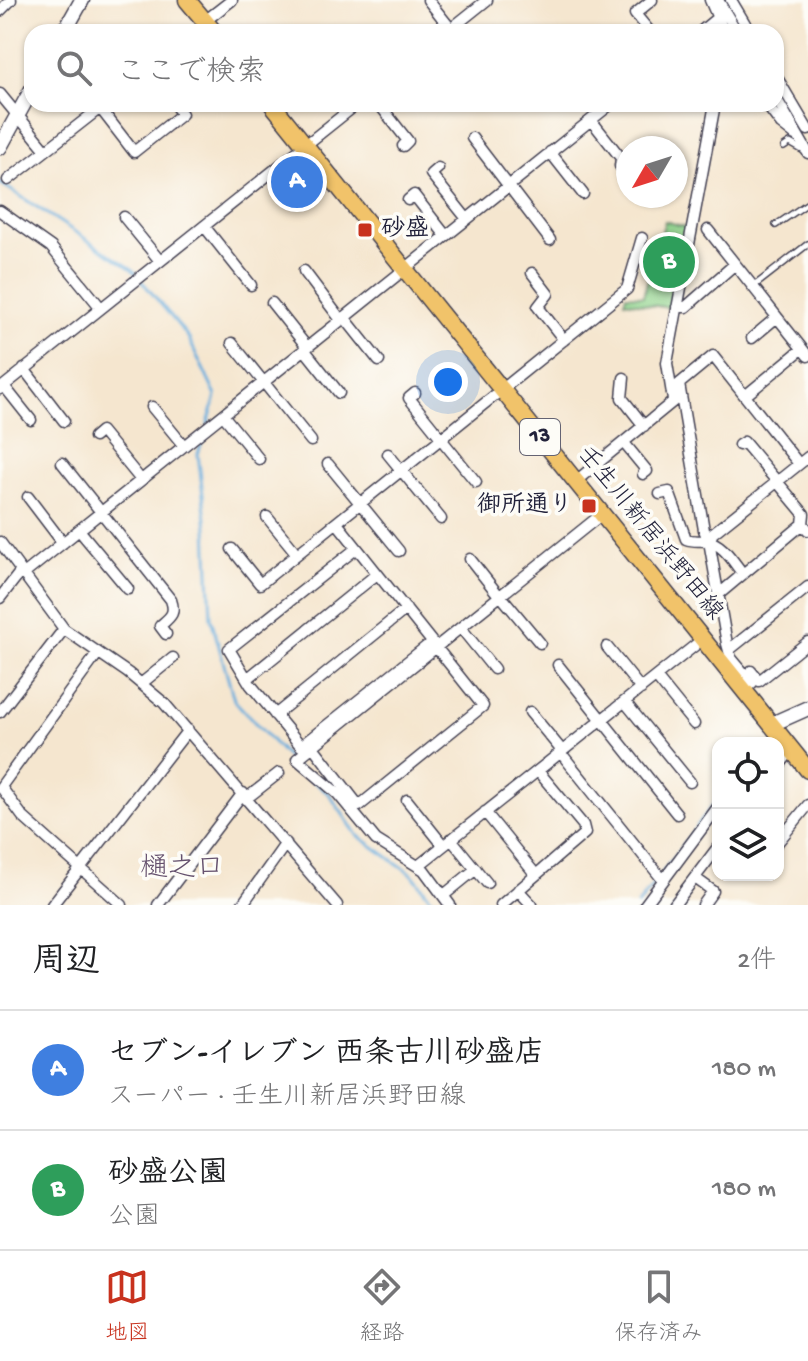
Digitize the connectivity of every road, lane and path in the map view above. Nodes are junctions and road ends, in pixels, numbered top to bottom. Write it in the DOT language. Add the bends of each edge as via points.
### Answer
graph roads {
  1 [pos="11,0"];
  2 [pos="82,0"];
  3 [pos="187,0"];
  4 [pos="232,0"];
  5 [pos="428,0"];
  6 [pos="487,0"];
  7 [pos="652,0"];
  8 [pos="710,0"];
  9 [pos="718,0"];
  10 [pos="731,0"];
  11 [pos="0,11"];
  12 [pos="717,18"];
  13 [pos="71,24"];
  14 [pos="207,24"];
  15 [pos="212,24"];
  16 [pos="444,24"];
  17 [pos="458,24"];
  18 [pos="643,24"];
  19 [pos="710,24"];
  20 [pos="720,24"];
  21 [pos="732,24"];
  22 [pos="745,24"];
  23 [pos="784,93"];
  24 [pos="0,94"];
  25 [pos="24,103"];
  26 [pos="784,108"];
  27 [pos="95,112"];
  28 [pos="107,112"];
  29 [pos="180,112"];
  30 [pos="278,112"];
  31 [pos="347,112"];
  32 [pos="385,112"];
  33 [pos="601,112"];
  34 [pos="714,112"];
  35 [pos="772,112"];
  36 [pos="18,114"];
  37 [pos="591,120"];
  38 [pos="804,134"];
  39 [pos="472,138"];
  40 [pos="305,145"];
  41 [pos="403,146"];
  42 [pos="0,147"];
  43 [pos="784,147"];
  44 [pos="46,150"];
  45 [pos="550,152"];
  46 [pos="616,152"];
  47 [pos="808,153"];
  48 [pos="438,168"];
  49 [pos="8,180"];
  50 [pos="508,187"];
  51 [pos="583,194"];
  52 [pos="408,200"];
  53 [pos="808,203"];
  54 [pos="0,211"];
  55 [pos="124,217"];
  56 [pos="467,219"];
  57 [pos="776,225"];
  58 [pos="204,226"];
  59 [pos="708,230"];
  60 [pos="446,236"];
  61 [pos="642,238"];
  62 [pos="550,240"];
  63 [pos="808,244"];
  64 [pos="160,261"];
  65 [pos="735,264"];
  66 [pos="405,269"];
  67 [pos="304,271"];
  68 [pos="532,273"];
  69 [pos="251,285"];
  70 [pos="753,287"];
  71 [pos="272,303"];
  72 [pos="681,307"];
  73 [pos="101,308"];
  74 [pos="777,317"];
  75 [pos="343,319"];
  76 [pos="752,338"];
  77 [pos="564,340"];
  78 [pos="232,343"];
  79 [pos="306,348"];
  80 [pos="805,352"];
  81 [pos="379,361"];
  82 [pos="24,369"];
  83 [pos="624,378"];
  84 [pos="264,382"];
  85 [pos="1,387"];
  86 [pos="503,390"];
  87 [pos="339,393"];
  88 [pos="415,393"];
  89 [pos="745,396"];
  90 [pos="677,400"];
  91 [pos="152,407"];
  92 [pos="223,415"];
  93 [pos="31,420"];
  94 [pos="64,421"];
  95 [pos="644,426"];
  96 [pos="94,437"];
  97 [pos="442,439"];
  98 [pos="311,441"];
  99 [pos="624,443"];
  100 [pos="739,445"];
  101 [pos="184,446"];
  102 [pos="388,454"];
  103 [pos="259,459"];
  104 [pos="804,460"];
  105 [pos="62,463"];
  106 [pos="328,464"];
  107 [pos="402,471"];
  108 [pos="643,474"];
  109 [pos="141,480"];
  110 [pos="576,481"];
  111 [pos="476,482"];
  112 [pos="776,482"];
  113 [pos="660,494"];
  114 [pos="28,497"];
  115 [pos="361,504"];
  116 [pos="102,512"];
  117 [pos="602,514"];
  118 [pos="267,517"];
  119 [pos="441,519"];
  120 [pos="337,523"];
  121 [pos="805,527"];
  122 [pos="79,530"];
  123 [pos="709,541"];
  124 [pos="0,542"];
  125 [pos="63,543"];
  126 [pos="357,548"];
  127 [pos="232,549"];
  128 [pos="399,551"];
  129 [pos="297,554"];
  130 [pos="470,559"];
  131 [pos="22,572"];
  132 [pos="377,574"];
  133 [pos="743,574"];
  134 [pos="808,587"];
  135 [pos="128,589"];
  136 [pos="718,595"];
  137 [pos="501,596"];
  138 [pos="0,598"];
  139 [pos="406,609"];
  140 [pos="461,628"];
  141 [pos="64,629"];
  142 [pos="166,634"];
  143 [pos="703,639"];
  144 [pos="808,642"];
  145 [pos="540,643"];
  146 [pos="434,645"];
  147 [pos="607,647"];
  148 [pos="730,649"];
  149 [pos="98,653"];
  150 [pos="173,658"];
  151 [pos="558,665"];
  152 [pos="494,669"];
  153 [pos="656,677"];
  154 [pos="247,679"];
  155 [pos="142,683"];
  156 [pos="641,689"];
  157 [pos="744,690"];
  158 [pos="625,702"];
  159 [pos="808,708"];
  160 [pos="0,712"];
  161 [pos="530,712"];
  162 [pos="275,715"];
  163 [pos="602,720"];
  164 [pos="694,724"];
  165 [pos="188,730"];
  166 [pos="327,732"];
  167 [pos="772,732"];
  168 [pos="314,748"];
  169 [pos="792,749"];
  170 [pos="562,752"];
  171 [pos="784,759"];
  172 [pos="808,770"];
  173 [pos="538,771"];
  174 [pos="279,773"];
  175 [pos="690,782"];
  176 [pos="0,787"];
  177 [pos="245,796"];
  178 [pos="407,800"];
  179 [pos="808,805"];
  180 [pos="716,809"];
  181 [pos="485,812"];
  182 [pos="677,814"];
  183 [pos="784,835"];
  184 [pos="447,842"];
  185 [pos="286,843"];
  186 [pos="712,855"];
  187 [pos="418,866"];
  188 [pos="80,869"];
  189 [pos="476,869"];
  190 [pos="536,875"];
  191 [pos="695,878"];
  192 [pos="663,880"];
  193 [pos="487,883"];
  194 [pos="518,890"];
  195 [pos="447,900"];
  196 [pos="52,905"];
  197 [pos="122,905"];
  198 [pos="158,905"];
  199 [pos="242,905"];
  200 [pos="337,905"];
  201 [pos="501,905"];
  202 [pos="532,905"];
  203 [pos="645,905"];
  204 [pos="674,905"];
  205 [pos="703,905"];
  1 -- 11 [label="street"];
  2 -- 13 [label="street"];
  3 -- 14 [label="main road"];
  4 -- 15 [label="street"];
  5 -- 16 [label="street"];
  6 -- 17 [label="street"];
  7 -- 18 [label="street" via="635,14"];
  8 -- 12 [label="street"];
  9 -- 21 [label="street"];
  10 -- 22 [label="street"];
  12 -- 19 [label="street"];
  12 -- 20 [label="street"];
  23 -- 38 [label="street"];
  24 -- 36 [label="street"];
  25 -- 36 [label="street"];
  26 -- 38 [label="street"];
  27 -- 44 [label="street"];
  28 -- 29 [label="street" via="134,152"];
  30 -- 40 [label="main road, 壬生川新居浜野田線 / 13"];
  31 -- 40 [label="street"];
  32 -- 41 [label="street" via="408,141"];
  33 -- 37 [label="street"];
  34 -- 72 [label="street"];
  35 -- 38 [label="street" via="785,128"];
  36 -- 42 [label="street"];
  36 -- 44 [label="street"];
  37 -- 45 [label="street"];
  37 -- 46 [label="street"];
  38 -- 47 [label="street"];
  39 -- 50 [label="street"];
  40 -- 58 [label="street"];
  40 -- 66 [label="main road, 壬生川新居浜野田線 / 13"];
  43 -- 47 [label="lane" via="790,143"];
  44 -- 49 [label="street"];
  45 -- 50 [label="street"];
  45 -- 51 [label="street"];
  48 -- 56 [label="street" via="431,174"];
  50 -- 56 [label="street"];
  50 -- 62 [label="street"];
  52 -- 60 [label="street" via="414,195"];
  53 -- 57 [label="lane"];
  54 -- 73 [label="street" via="51,247"];
  55 -- 64 [label="street"];
  56 -- 60 [label="street"];
  58 -- 64 [label="street"];
  58 -- 69 [label="street"];
  59 -- 65 [label="street"];
  60 -- 66 [label="street"];
  61 -- 77 [label="street" via="627,289"];
  63 -- 70 [label="lane"];
  64 -- 73 [label="street"];
  65 -- 70 [label="street"];
  65 -- 72 [label="street"];
  66 -- 75 [label="street"];
  66 -- 86 [label="main road, 壬生川新居浜野田線 / 13"];
  67 -- 75 [label="street"];
  68 -- 77 [label="street" via="548,294 538,307"];
  70 -- 74 [label="street"];
  71 -- 79 [label="street"];
  72 -- 90 [label="street" via="667,363"];
  73 -- 82 [label="street"];
  74 -- 76 [label="street"];
  74 -- 80 [label="street"];
  75 -- 79 [label="street"];
  75 -- 81 [label="street"];
  77 -- 86 [label="street"];
  78 -- 84 [label="street"];
  79 -- 84 [label="street"];
  79 -- 87 [label="street"];
  80 -- 89 [label="street"];
  82 -- 85 [label="street"];
  82 -- 94 [label="street"];
  83 -- 95 [label="street" via="622,398"];
  84 -- 92 [label="street"];
  84 -- 98 [label="street"];
  85 -- 93 [label="street"];
  86 -- 97 [label="street"];
  86 -- 110 [label="main road, 壬生川新居浜野田線 / 13"];
  88 -- 97 [label="street" via="409,398"];
  89 -- 90 [label="street" via="713,356 679,384"];
  89 -- 104 [label="street"];
  90 -- 95 [label="street"];
  90 -- 123 [label="street"];
  91 -- 101 [label="street"];
  92 -- 101 [label="street"];
  92 -- 103 [label="street"];
  95 -- 99 [label="street"];
  96 -- 109 [label="street" via="101,431"];
  97 -- 107 [label="street"];
  97 -- 111 [label="street"];
  99 -- 108 [label="street" via="647,471"];
  99 -- 110 [label="street"];
  100 -- 112 [label="street" via="744,442"];
  101 -- 109 [label="street"];
  102 -- 107 [label="street"];
  104 -- 112 [label="street"];
  105 -- 116 [label="street"];
  106 -- 115 [label="street"];
  107 -- 115 [label="street"];
  107 -- 119 [label="street"];
  109 -- 116 [label="street"];
  110 -- 117 [label="main road, 壬生川新居浜野田線 / 13"];
  112 -- 121 [label="street" via="804,514"];
  112 -- 123 [label="street"];
  113 -- 123 [label="street" via="669,492 686,539"];
  114 -- 125 [label="street"];
  115 -- 120 [label="street"];
  115 -- 128 [label="street"];
  116 -- 122 [label="street"];
  116 -- 142 [label="street" via="171,600 174,611 160,626"];
  117 -- 137 [label="street"];
  117 -- 143 [label="main road, 壬生川新居浜野田線 / 13"];
  118 -- 129 [label="street"];
  120 -- 126 [label="street"];
  120 -- 129 [label="street"];
  121 -- 133 [label="street"];
  122 -- 125 [label="street"];
  122 -- 135 [label="street"];
  123 -- 133 [label="street"];
  123 -- 136 [label="street"];
  124 -- 131 [label="street"];
  125 -- 131 [label="street"];
  126 -- 132 [label="street"];
  126 -- 154 [label="street" via="229,649"];
  127 -- 129 [label="street" via="260,584"];
  130 -- 137 [label="street"];
  131 -- 138 [label="street"];
  131 -- 141 [label="street"];
  132 -- 139 [label="street"];
  132 -- 154 [label="street"];
  133 -- 136 [label="street"];
  134 -- 148 [label="street"];
  136 -- 148 [label="street"];
  137 -- 140 [label="street"];
  137 -- 145 [label="street"];
  139 -- 146 [label="street"];
  139 -- 162 [label="street"];
  140 -- 146 [label="street"];
  140 -- 152 [label="street"];
  141 -- 149 [label="street"];
  141 -- 160 [label="street"];
  143 -- 153 [label="street"];
  143 -- 157 [label="main road, 壬生川新居浜野田線 / 13"];
  144 -- 148 [label="street" via="759,681"];
  146 -- 166 [label="street"];
  146 -- 168 [label="street" via="483,706 359,806"];
  147 -- 156 [label="street"];
  148 -- 157 [label="street" via="731,658 752,683"];
  149 -- 155 [label="street"];
  149 -- 176 [label="street"];
  150 -- 155 [label="street"];
  151 -- 163 [label="street"];
  153 -- 156 [label="street"];
  153 -- 164 [label="street"];
  154 -- 162 [label="street"];
  155 -- 165 [label="street"];
  156 -- 158 [label="street"];
  157 -- 167 [label="main road, 壬生川新居浜野田線 / 13"];
  158 -- 163 [label="street"];
  158 -- 175 [label="street"];
  159 -- 167 [label="street"];
  161 -- 170 [label="street"];
  162 -- 166 [label="street" via="301,746"];
  163 -- 170 [label="street"];
  163 -- 182 [label="street"];
  165 -- 177 [label="street"];
  165 -- 188 [label="street"];
  166 -- 168 [label="street"];
  167 -- 169 [label="main road, 壬生川新居浜野田線 / 13"];
  168 -- 187 [label="street" via="297,759 338,794 376,840"];
  169 -- 171 [label="street"];
  169 -- 172 [label="main road, 壬生川新居浜野田線 / 13"];
  170 -- 173 [label="street"];
  170 -- 192 [label="street"];
  173 -- 181 [label="street"];
  173 -- 190 [label="street" via="585,829"];
  174 -- 177 [label="street"];
  176 -- 188 [label="street" via="23,817"];
  177 -- 185 [label="street"];
  177 -- 198 [label="street"];
  178 -- 184 [label="street"];
  179 -- 183 [label="street"];
  180 -- 192 [label="street"];
  181 -- 184 [label="street"];
  181 -- 190 [label="street"];
  184 -- 187 [label="street"];
  184 -- 189 [label="street"];
  185 -- 199 [label="street"];
  185 -- 200 [label="street"];
  186 -- 191 [label="street"];
  187 -- 195 [label="street"];
  188 -- 196 [label="street"];
  188 -- 197 [label="street"];
  189 -- 193 [label="street"];
  189 -- 195 [label="street"];
  190 -- 194 [label="street"];
  191 -- 204 [label="street"];
  191 -- 205 [label="street" via="713,891"];
  192 -- 203 [label="street"];
  194 -- 201 [label="street"];
  194 -- 202 [label="street"];
}
